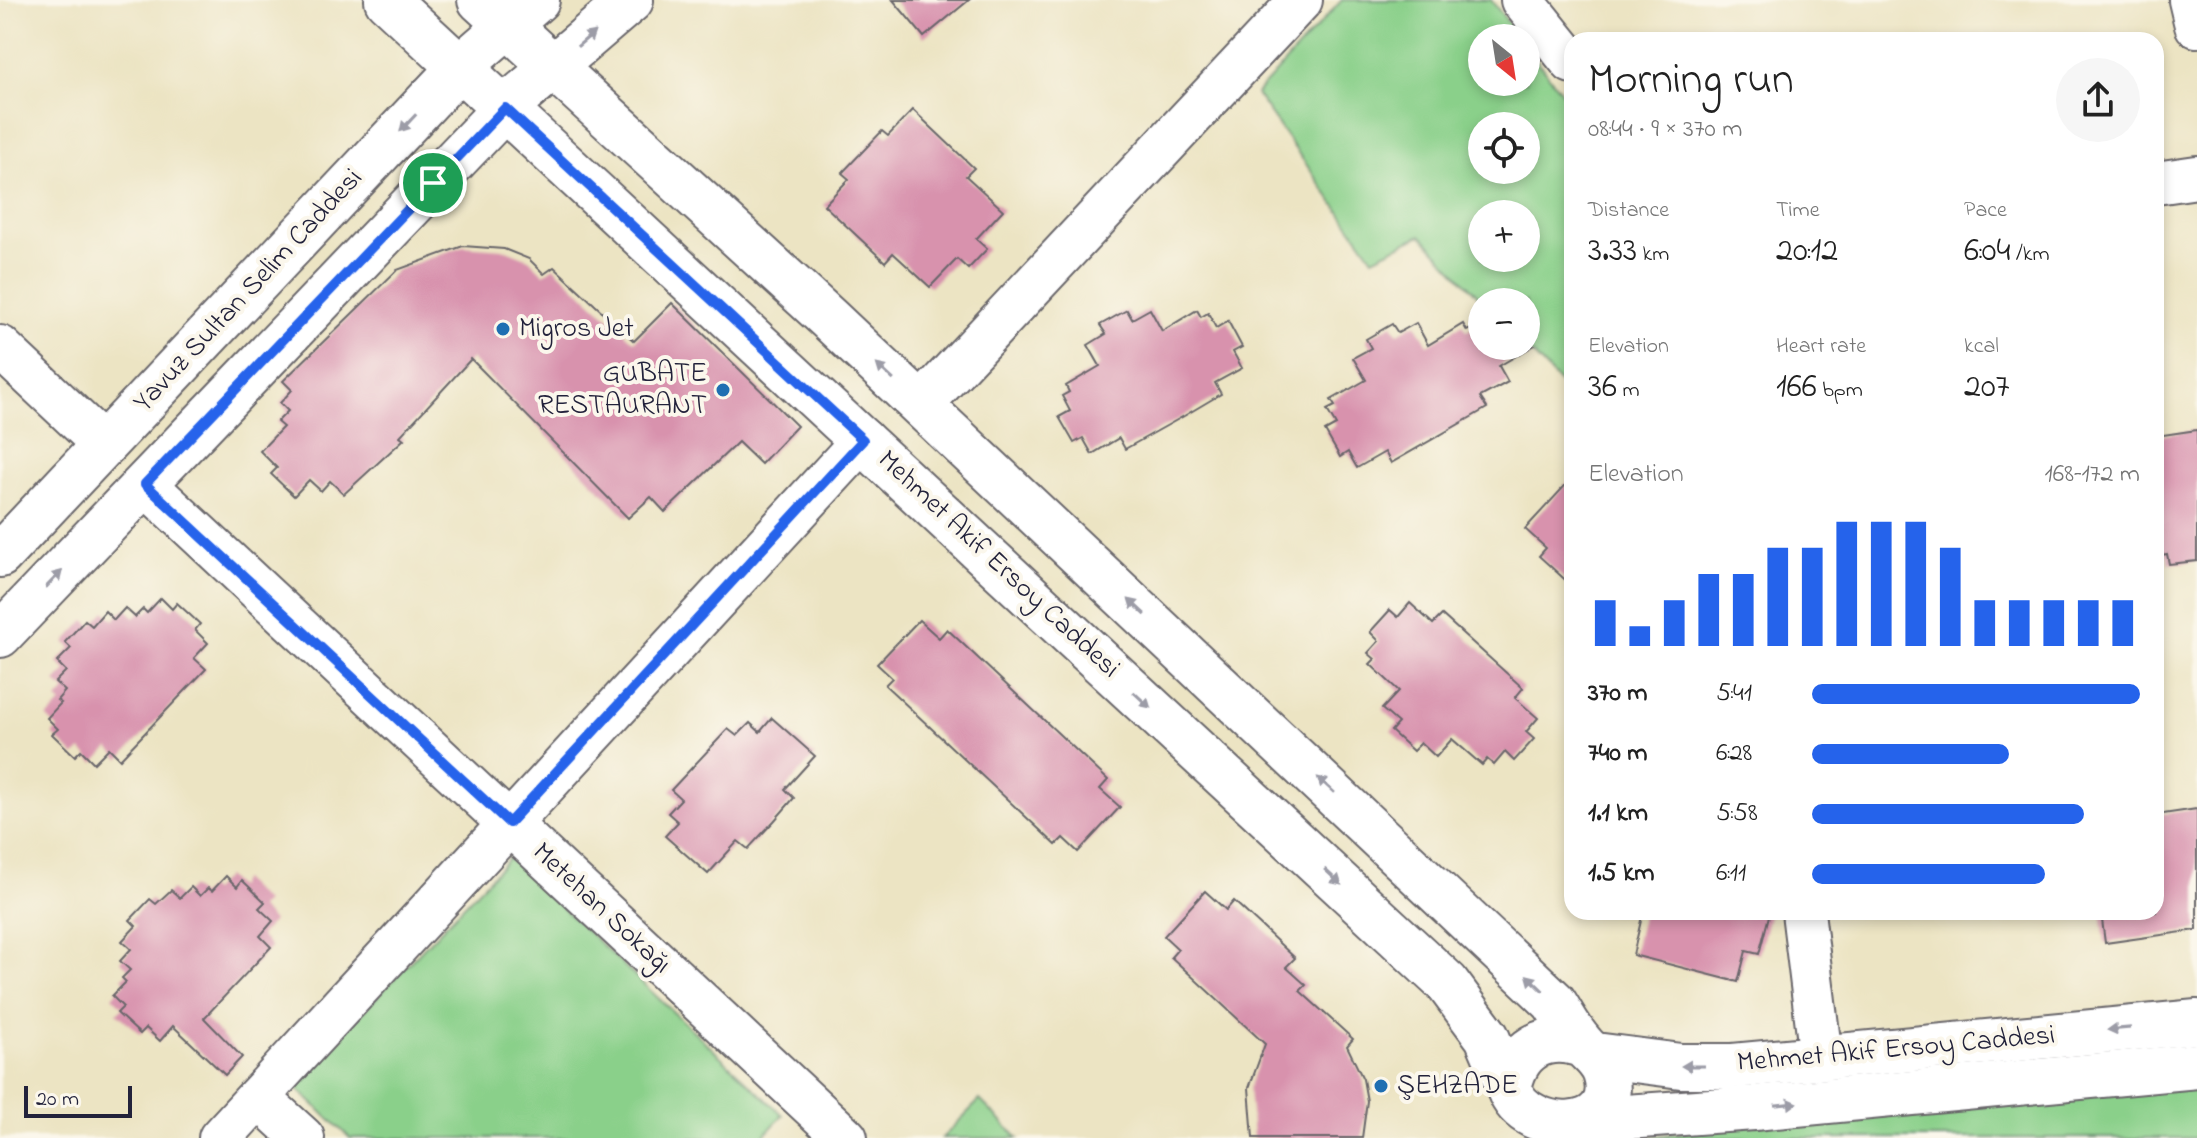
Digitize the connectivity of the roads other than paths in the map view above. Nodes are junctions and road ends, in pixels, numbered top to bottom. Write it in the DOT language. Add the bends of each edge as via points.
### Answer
graph roads {
  1 [pos="387,0"];
  2 [pos="631,0"];
  3 [pos="1301,0"];
  4 [pos="1522,0"];
  5 [pos="2191,0"];
  6 [pos="508,8"];
  7 [pos="2197,25"];
  8 [pos="1564,52"];
  9 [pos="461,66"];
  10 [pos="554,67"];
  11 [pos="505,108"];
  12 [pos="2197,177"];
  13 [pos="2164,182"];
  14 [pos="0,347"];
  15 [pos="921,405"];
  16 [pos="863,440"];
  17 [pos="104,445"];
  18 [pos="145,484"];
  19 [pos="0,555"];
  20 [pos="0,635"];
  21 [pos="509,823"];
  22 [pos="1804,920"];
  23 [pos="2197,1022"];
  24 [pos="1589,1050"];
  25 [pos="1821,1058"];
  26 [pos="2197,1066"];
  27 [pos="258,1097"];
  28 [pos="1503,1111"];
  29 [pos="829,1132"];
  30 [pos="1581,1132"];
  31 [pos="220,1138"];
  32 [pos="303,1138"];
  1 -- 9 [label="street, Mehmet Akif Ersoy Caddesi"];
  10 -- 2 [label="street, Yavuz Sultan Selim Caddesi, one-way"];
  3 -- 15 [label="street"];
  4 -- 8 [label="street"];
  5 -- 7 [label="street"];
  6 -- 9 [label="street, Yavuz Sultan Selim Caddesi"];
  6 -- 10 [label="street"];
  9 -- 11 [label="street, Mehmet Akif Ersoy Caddesi"];
  9 -- 17 [label="street, Yavuz Sultan Selim Caddesi, one-way"];
  10 -- 11 [label="street, Yavuz Sultan Selim Caddesi"];
  15 -- 10 [label="street, one-way"];
  11 -- 16 [label="street, Mehmet Akif Ersoy Caddesi"];
  11 -- 18 [label="street, Yavuz Sultan Selim Caddesi"];
  12 -- 13 [label="street"];
  14 -- 17 [label="street"];
  24 -- 15 [label="street, one-way" via="1554,1002"];
  16 -- 21 [label="street"];
  16 -- 28 [label="street, Mehmet Akif Ersoy Caddesi, one-way" via="1447,983 1487,1037"];
  17 -- 19 [label="street, Yavuz Sultan Selim Caddesi"];
  20 -- 18 [label="street, Yavuz Sultan Selim Caddesi, one-way"];
  18 -- 21 [label="street, Metehan Sokağı"];
  21 -- 27 [label="street"];
  21 -- 29 [label="street, Metehan Sokağı"];
  22 -- 25 [label="street"];
  23 -- 25 [label="street, Mehmet Akif Ersoy Caddesi, one-way"];
  25 -- 24 [label="street, Mehmet Akif Ersoy Caddesi, one-way" via="1681,1066"];
  24 -- 28 [label="street" via="1566,1039 1533,1046 1520,1057"];
  24 -- 30 [label="street" via="1608,1087 1605,1104"];
  30 -- 26 [label="street, Mehmet Akif Ersoy Caddesi, one-way" via="1754,1108"];
  27 -- 31 [label="street"];
  27 -- 32 [label="street"];
  28 -- 30 [label="street" via="1550,1136"];
}
